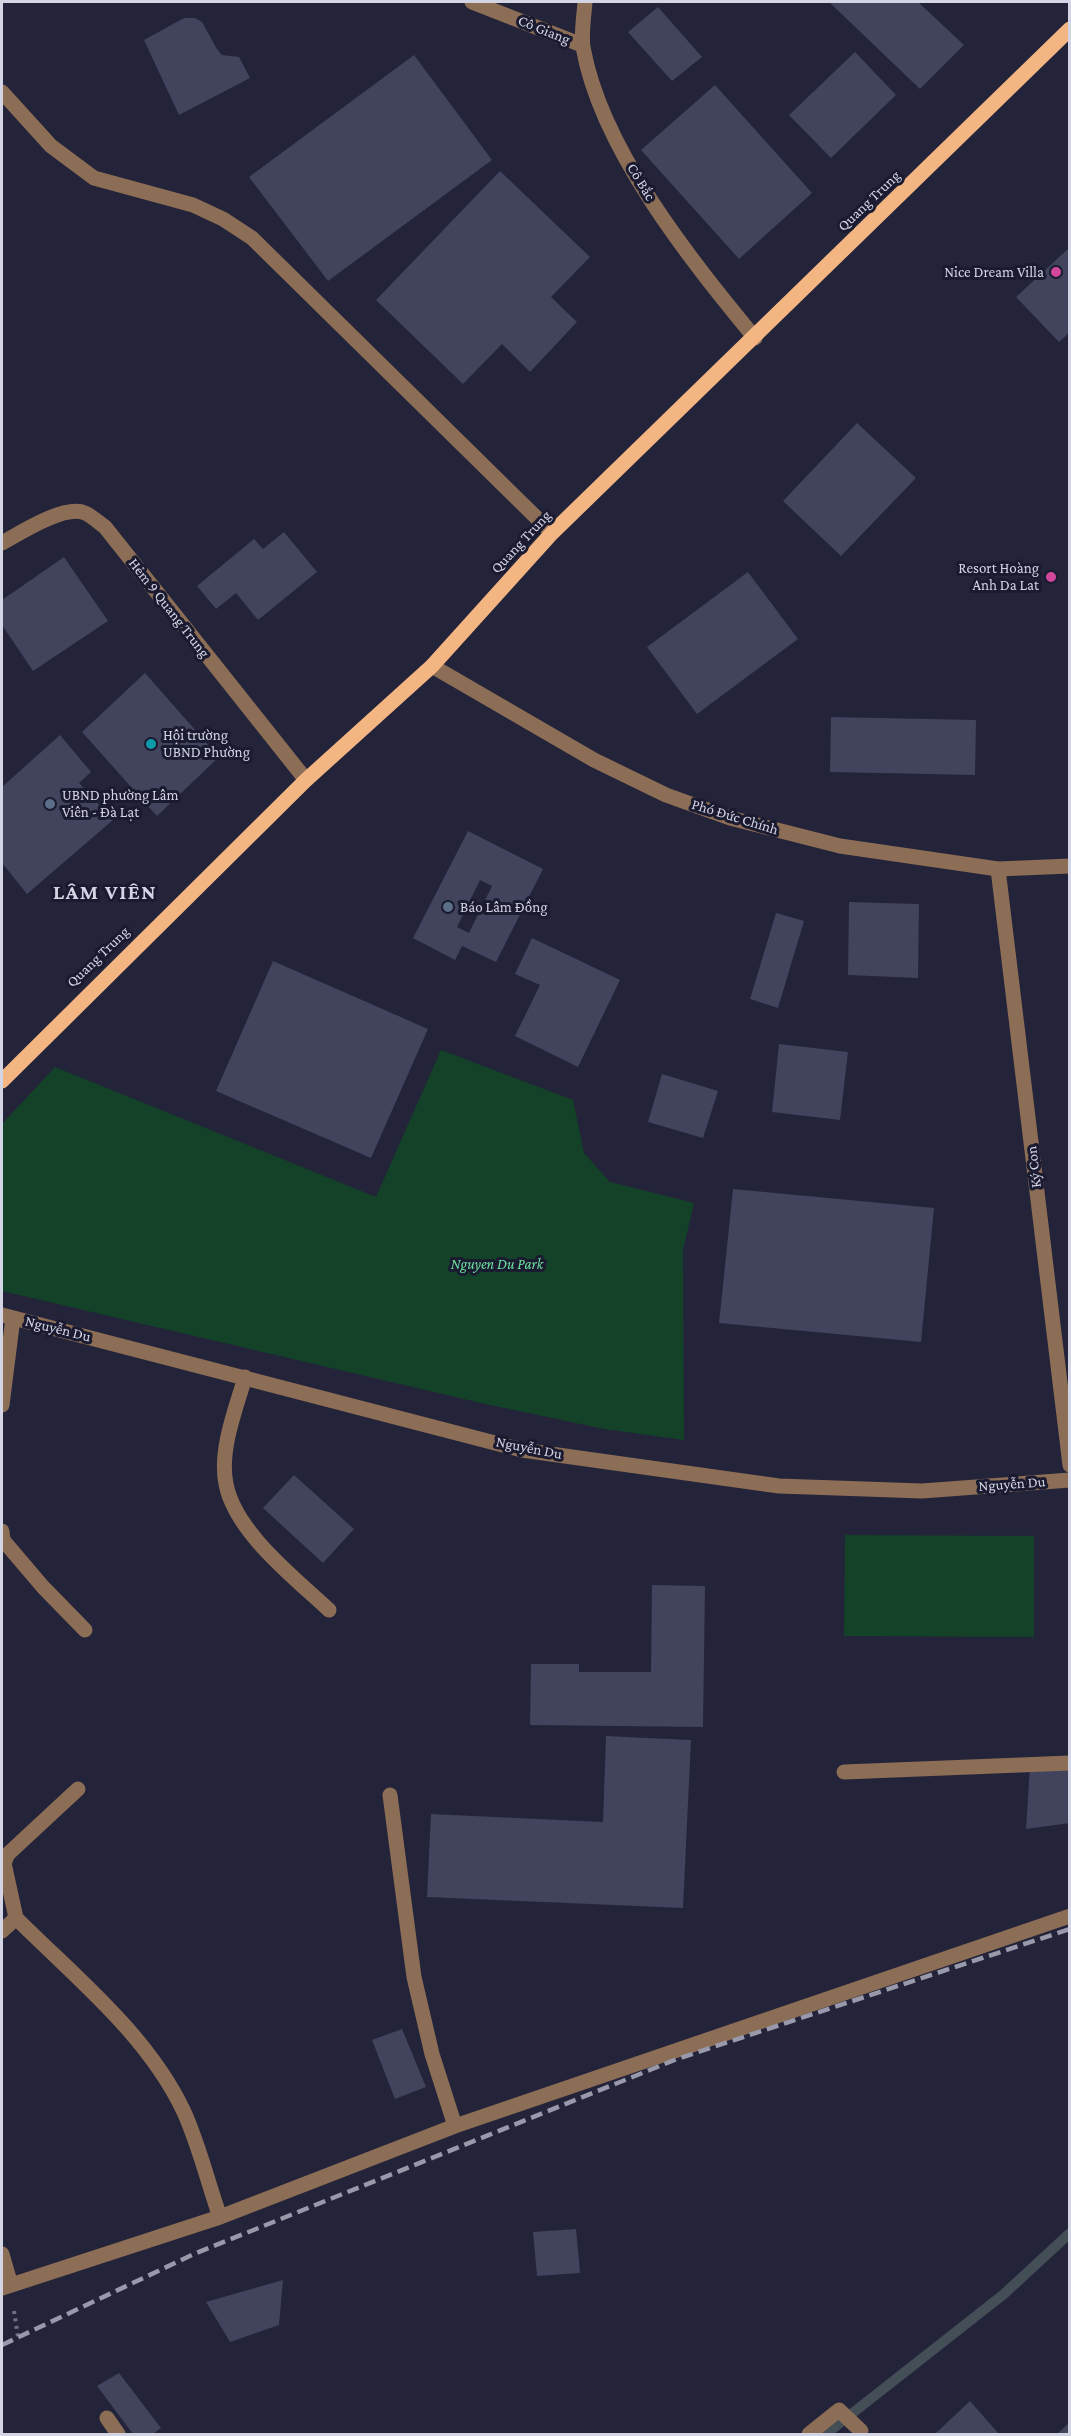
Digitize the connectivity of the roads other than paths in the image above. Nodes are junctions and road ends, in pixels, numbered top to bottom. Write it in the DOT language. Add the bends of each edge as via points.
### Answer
graph roads {
  1 [pos="472,2"];
  2 [pos="585,2"];
  3 [pos="1070,29"];
  4 [pos="582,45"];
  5 [pos="2,92"];
  6 [pos="754,338"];
  7 [pos="552,533"];
  8 [pos="2,543"];
  9 [pos="432,666"];
  10 [pos="306,780"];
  11 [pos="1070,866"];
  12 [pos="998,868"];
  13 [pos="2,1081"];
  14 [pos="7,1317"];
  15 [pos="245,1377"];
  16 [pos="2,1405"];
  17 [pos="1070,1465"];
  18 [pos="1070,1480"];
  19 [pos="2,1531"];
  20 [pos="329,1610"];
  21 [pos="85,1630"];
  22 [pos="1070,1763"];
  23 [pos="844,1773"];
  24 [pos="78,1789"];
  25 [pos="390,1795"];
  26 [pos="1070,1916"];
  27 [pos="16,1918"];
  28 [pos="2,1931"];
  29 [pos="455,2126"];
  30 [pos="219,2217"];
  31 [pos="2,2254"];
  32 [pos="6,2286"];
  33 [pos="107,2418"];
  34 [pos="860,2432"];
  35 [pos="118,2434"];
  36 [pos="808,2434"];
  1 -- 4 [label="street, Cô Giang"];
  2 -- 4 [label="street, Cô Bắc"];
  3 -- 6 [label="main road, Quang Trung"];
  4 -- 6 [label="street, Cô Bắc" via="598,102 638,180 696,267"];
  5 -- 7 [label="street" via="51,146 94,178 193,205 252,238"];
  6 -- 7 [label="main road, Quang Trung"];
  7 -- 9 [label="main road, Quang Trung"];
  8 -- 10 [label="street, Hẻm 9 Quang Trung" via="56,515 73,510 86,513 111,535"];
  9 -- 10 [label="main road, Quang Trung"];
  9 -- 12 [label="street, Phó Đức Chính" via="594,760 698,807 840,846"];
  10 -- 13 [label="main road, Quang Trung"];
  11 -- 12 [label="street, Phó Đức Chính"];
  12 -- 17 [label="street, Ký Con"];
  14 -- 15 [label="street, Nguyễn Du"];
  14 -- 16 [label="street"];
  15 -- 18 [label="street, Nguyễn Du" via="522,1450 779,1486 922,1491"];
  15 -- 20 [label="street" via="227,1446 226,1484 240,1518 272,1556"];
  19 -- 21 [label="street" via="3,1540"];
  22 -- 23 [label="street"];
  24 -- 27 [label="street" via="24,1837 4,1863"];
  25 -- 29 [label="street" via="414,1977 432,2054"];
  26 -- 29 [label="street"];
  27 -- 28 [label="street"];
  27 -- 30 [label="street" via="126,2028 158,2069 184,2112"];
  29 -- 30 [label="street"];
  30 -- 32 [label="street"];
  31 -- 32 [label="street"];
  33 -- 35 [label="street"];
  34 -- 36 [label="street" via="839,2410"];
}
